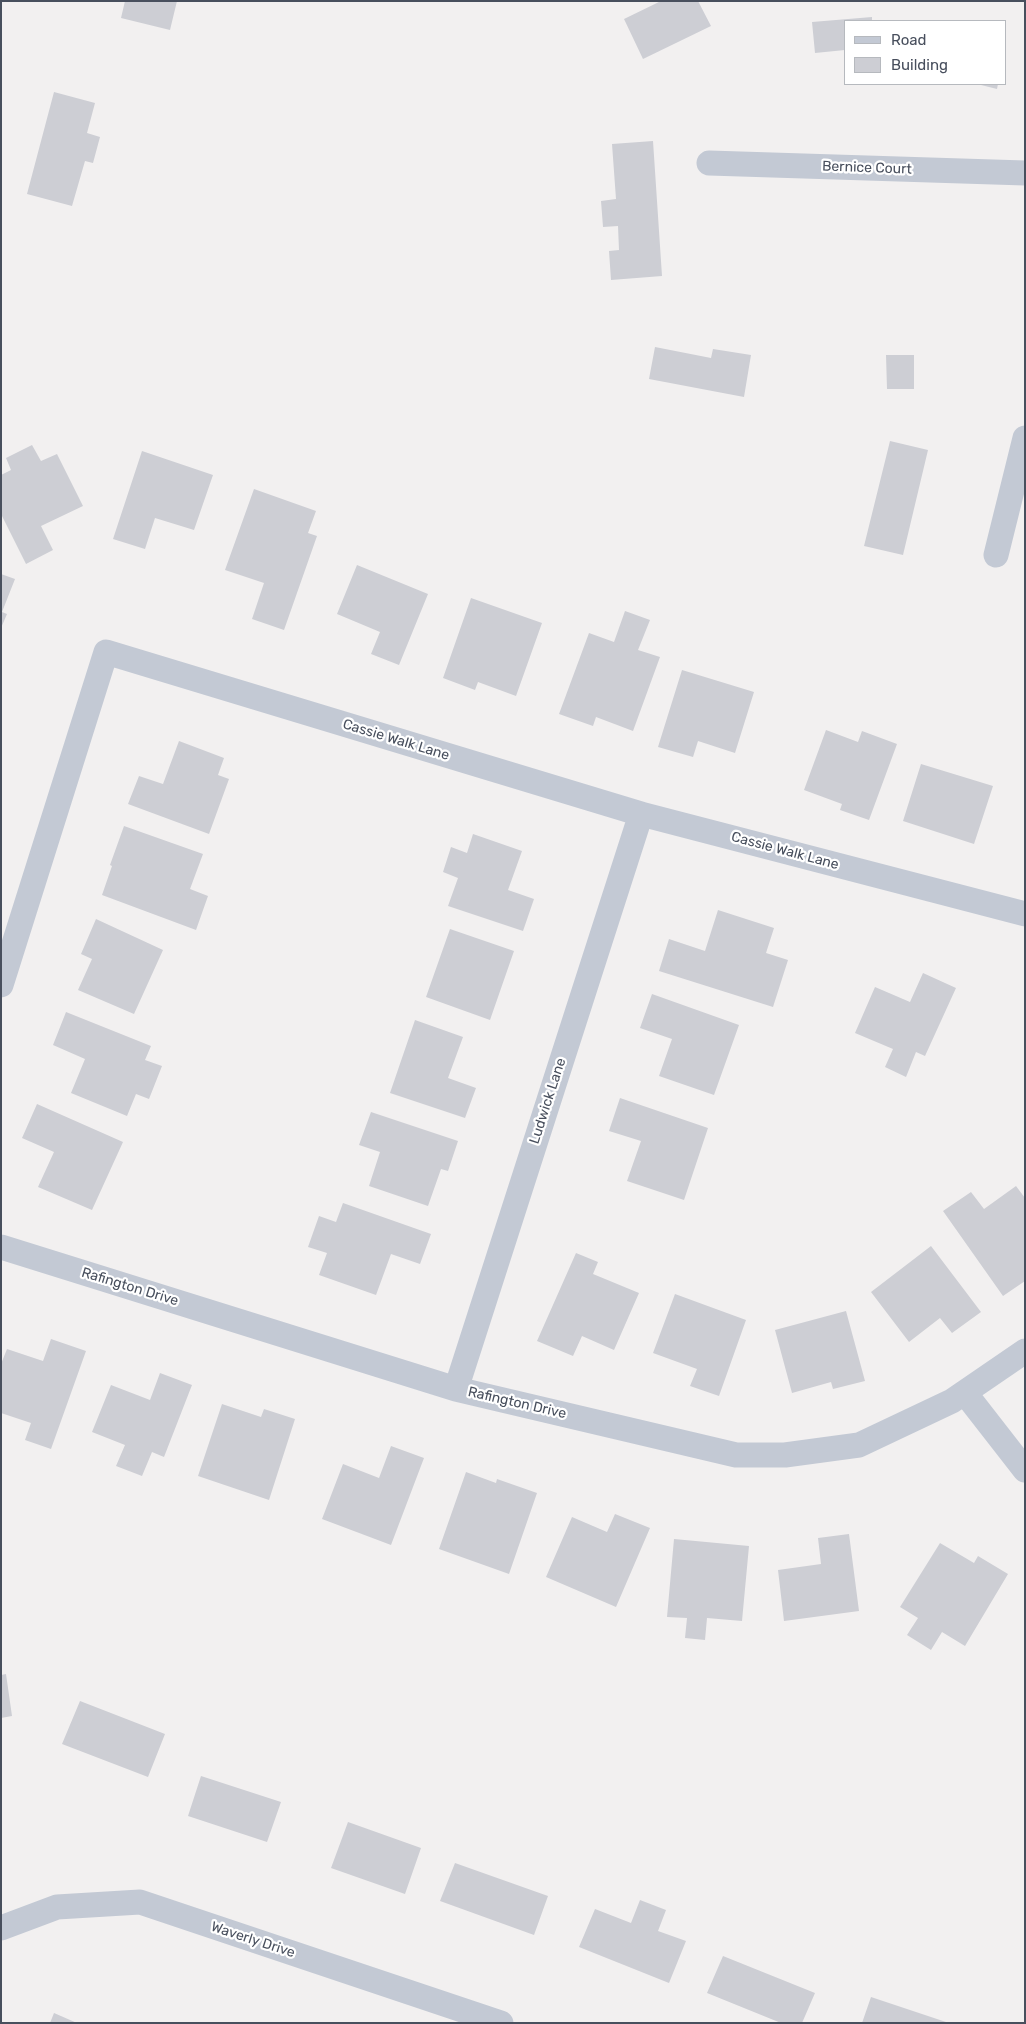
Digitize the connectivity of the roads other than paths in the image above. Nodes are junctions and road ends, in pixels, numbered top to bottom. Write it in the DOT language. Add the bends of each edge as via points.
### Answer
graph roads {
  1 [pos="709,163"];
  2 [pos="1025,173"];
  3 [pos="1025,438"];
  4 [pos="996,555"];
  5 [pos="641,814"];
  6 [pos="1025,914"];
  7 [pos="1,985"];
  8 [pos="1,1247"];
  9 [pos="1025,1351"];
  10 [pos="456,1389"];
  11 [pos="965,1393"];
  12 [pos="1025,1470"];
  13 [pos="1,1928"];
  14 [pos="501,2023"];
  1 -- 2 [label="street, Bernice Court"];
  3 -- 4 [label="street"];
  5 -- 6 [label="street, Cassie Walk Lane"];
  5 -- 7 [label="street, Cassie Walk Lane" via="106,652"];
  5 -- 10 [label="street, Ludwick Lane"];
  8 -- 10 [label="street, Rafington Drive"];
  9 -- 11 [label="street, Rafington Drive"];
  10 -- 11 [label="street, Rafington Drive" via="736,1455 785,1455 859,1445"];
  11 -- 12 [label="street"];
  13 -- 14 [label="street, Waverly Drive" via="57,1907 140,1902"];
}
